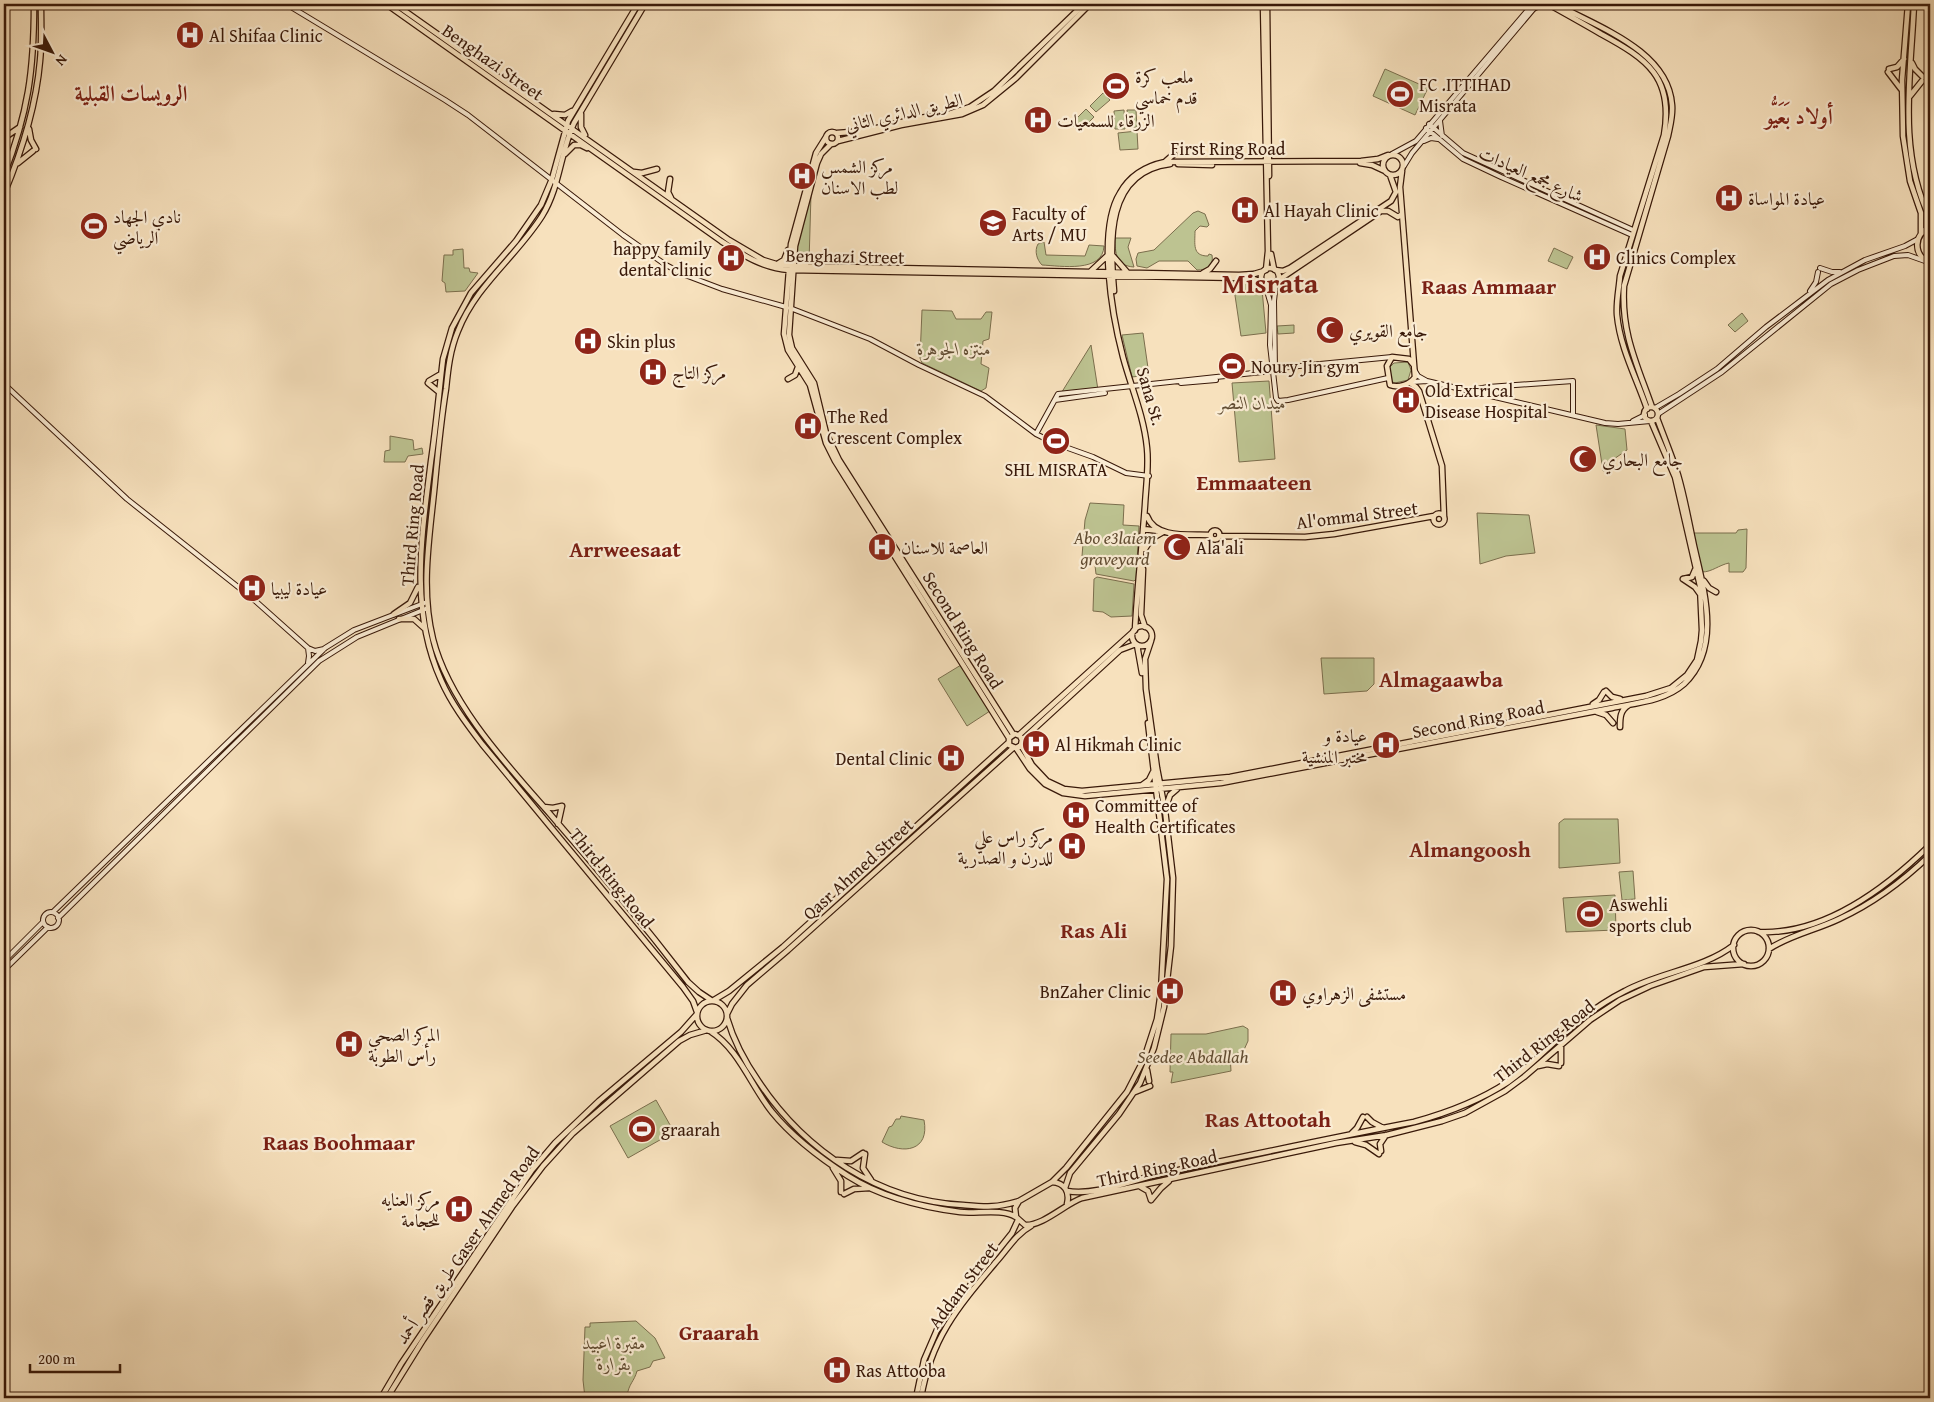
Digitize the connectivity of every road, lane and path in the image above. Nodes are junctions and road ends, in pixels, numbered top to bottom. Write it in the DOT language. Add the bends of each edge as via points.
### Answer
graph roads {
  1 [pos="34,4"];
  2 [pos="41,4"];
  3 [pos="286,4"];
  4 [pos="386,4"];
  5 [pos="395,4"];
  6 [pos="638,4"];
  7 [pos="644,4"];
  8 [pos="1084,4"];
  9 [pos="1090,4"];
  10 [pos="1263,4"];
  11 [pos="1267,4"];
  12 [pos="1538,4"];
  13 [pos="1546,4"];
  14 [pos="1556,4"];
  15 [pos="1562,4"];
  16 [pos="1908,4"];
  17 [pos="1914,4"];
  18 [pos="1533,5"];
  19 [pos="1567,10"];
  20 [pos="1905,58"];
  21 [pos="1911,59"];
  22 [pos="1023,66"];
  23 [pos="1902,90"];
  24 [pos="1908,102"];
  25 [pos="575,108"];
  26 [pos="582,109"];
  27 [pos="549,112"];
  28 [pos="1441,120"];
  29 [pos="22,126"];
  30 [pos="29,126"];
  31 [pos="566,126"];
  32 [pos="1428,126"];
  33 [pos="571,130"];
  34 [pos="1432,130"];
  35 [pos="837,133"];
  36 [pos="826,137"];
  37 [pos="1440,137"];
  38 [pos="4,138"];
  39 [pos="589,140"];
  40 [pos="838,142"];
  41 [pos="1421,143"];
  42 [pos="831,144"];
  43 [pos="4,147"];
  44 [pos="599,154"];
  45 [pos="564,155"];
  46 [pos="1390,155"];
  47 [pos="1184,161"];
  48 [pos="1165,162"];
  49 [pos="1267,163"];
  50 [pos="1404,166"];
  51 [pos="14,168"];
  52 [pos="657,169"];
  53 [pos="630,171"];
  54 [pos="1385,171"];
  55 [pos="1402,171"];
  56 [pos="4,173"];
  57 [pos="1390,174"];
  58 [pos="552,179"];
  59 [pos="670,179"];
  60 [pos="557,183"];
  61 [pos="4,194"];
  62 [pos="676,203"];
  63 [pos="1402,214"];
  64 [pos="1930,218"];
  65 [pos="1930,227"];
  66 [pos="1633,232"];
  67 [pos="1922,233"];
  68 [pos="1918,239"];
  69 [pos="791,244"];
  70 [pos="794,250"];
  71 [pos="1110,255"];
  72 [pos="1216,261"];
  73 [pos="1925,261"];
  74 [pos="1930,263"];
  75 [pos="776,264"];
  76 [pos="808,266"];
  77 [pos="791,268"];
  78 [pos="1265,270"];
  79 [pos="1275,270"];
  80 [pos="1091,271"];
  81 [pos="1842,271"];
  82 [pos="1110,274"];
  83 [pos="1125,274"];
  84 [pos="1200,274"];
  85 [pos="1095,276"];
  86 [pos="1277,282"];
  87 [pos="1264,284"];
  88 [pos="1112,288"];
  89 [pos="1807,295"];
  90 [pos="788,307"];
  91 [pos="1392,357"];
  92 [pos="798,366"];
  93 [pos="1413,366"];
  94 [pos="1274,371"];
  95 [pos="441,374"];
  96 [pos="788,378"];
  97 [pos="1388,378"];
  98 [pos="1428,380"];
  99 [pos="1411,382"];
  100 [pos="4,384"];
  101 [pos="1133,387"];
  102 [pos="1470,391"];
  103 [pos="439,392"];
  104 [pos="1055,400"];
  105 [pos="1649,410"];
  106 [pos="1573,415"];
  107 [pos="1658,416"];
  108 [pos="1650,421"];
  109 [pos="1632,422"];
  110 [pos="1036,434"];
  111 [pos="1148,478"];
  112 [pos="1443,501"];
  113 [pos="1435,514"];
  114 [pos="1147,516"];
  115 [pos="1444,517"];
  116 [pos="1422,518"];
  117 [pos="1436,524"];
  118 [pos="1145,531"];
  119 [pos="1161,532"];
  120 [pos="1145,549"];
  121 [pos="1696,569"];
  122 [pos="1702,577"];
  123 [pos="420,584"];
  124 [pos="1704,597"];
  125 [pos="427,602"];
  126 [pos="420,604"];
  127 [pos="428,608"];
  128 [pos="421,610"];
  129 [pos="394,614"];
  130 [pos="399,619"];
  131 [pos="1145,627"];
  132 [pos="425,630"];
  133 [pos="1134,631"];
  134 [pos="1150,641"];
  135 [pos="1136,644"];
  136 [pos="308,648"];
  137 [pos="325,648"];
  138 [pos="308,664"];
  139 [pos="1624,700"];
  140 [pos="1631,704"];
  141 [pos="1589,709"];
  142 [pos="1613,723"];
  143 [pos="1620,727"];
  144 [pos="1013,734"];
  145 [pos="1019,735"];
  146 [pos="1008,740"];
  147 [pos="1022,740"];
  148 [pos="1021,746"];
  149 [pos="1014,748"];
  150 [pos="212,757"];
  151 [pos="217,761"];
  152 [pos="1155,769"];
  153 [pos="1178,785"];
  154 [pos="1158,787"];
  155 [pos="1137,789"];
  156 [pos="1159,806"];
  157 [pos="543,807"];
  158 [pos="1165,810"];
  159 [pos="558,825"];
  160 [pos="1930,846"];
  161 [pos="1930,855"];
  162 [pos="53,912"];
  163 [pos="58,918"];
  164 [pos="43,922"];
  165 [pos="48,927"];
  166 [pos="1759,932"];
  167 [pos="1734,945"];
  168 [pos="1769,950"];
  169 [pos="4,961"];
  170 [pos="1744,964"];
  171 [pos="4,970"];
  172 [pos="712,1000"];
  173 [pos="697,1013"];
  174 [pos="727,1016"];
  175 [pos="709,1031"];
  176 [pos="1561,1045"];
  177 [pos="1537,1066"];
  178 [pos="1146,1069"];
  179 [pos="1132,1095"];
  180 [pos="1385,1128"];
  181 [pos="1349,1135"];
  182 [pos="1387,1135"];
  183 [pos="1351,1141"];
  184 [pos="832,1158"];
  185 [pos="829,1163"];
  186 [pos="1171,1179"];
  187 [pos="1052,1182"];
  188 [pos="874,1183"];
  189 [pos="1139,1186"];
  190 [pos="871,1188"];
  191 [pos="1066,1189"];
  192 [pos="888,1192"];
  193 [pos="1019,1201"];
  194 [pos="1067,1204"];
  195 [pos="1017,1218"];
  196 [pos="1032,1225"];
  197 [pos="380,1398"];
  198 [pos="387,1398"];
  199 [pos="916,1398"];
  200 [pos="921,1398"];
  1 -- 29 [label="main road" via="32,76"];
  2 -- 30 [label="main road" via="40,61"];
  3 -- 58 [label="main road" via="446,100"];
  4 -- 31 [label="main road, Benghazi Street"];
  5 -- 27 [label="main road, Benghazi Street"];
  6 -- 25 [label="main road, Third Ring Road"];
  7 -- 26 [label="main road, Third Ring Road"];
  8 -- 22 [label="main road"];
  9 -- 22 [label="main road"];
  10 -- 49 [label="main road"];
  11 -- 49 [label="main road"];
  12 -- 18 [label="main road"];
  13 -- 18 [label="main road"];
  13 -- 66 [label="main road" via="1638,56 1662,86 1666,108 1664,134"];
  14 -- 19 [label="main road"];
  15 -- 19 [label="main road"];
  16 -- 20 [label="main road"];
  17 -- 21 [label="main road"];
  18 -- 28 [label="main road"];
  18 -- 32 [label="main road"];
  19 -- 105 [label="main road" via="1646,56 1658,69 1670,94 1672,114 1668,136 1624,286 1626,329"];
  20 -- 23 [label="main road"];
  20 -- 23 [label="main road" via="1889,71"];
  21 -- 24 [label="main road"];
  21 -- 24 [label="main road" via="1923,79"];
  22 -- 35 [label="main road" via="970,107 853,133"];
  22 -- 40 [label="main road, الطريق الدائري الثاني" via="1000,92 962,114 901,125"];
  23 -- 67 [label="main road" via="1906,158 1921,213"];
  24 -- 64 [label="main road" via="1913,159"];
  25 -- 27 [label="main road" via="565,115"];
  25 -- 31 [label="main road, Third Ring Road"];
  26 -- 33 [label="main road, Third Ring Road"];
  26 -- 39 [label="main road" via="581,127"];
  27 -- 31 [label="main road, Benghazi Street"];
  28 -- 34 [label="main road"];
  28 -- 37 [label="main road"];
  29 -- 38 [label="main road"];
  29 -- 56 [label="main road"];
  30 -- 51 [label="main road"];
  30 -- 51 [label="main road" via="34,150"];
  31 -- 33 [label="main road, Benghazi Street"];
  31 -- 58 [label="main road, Third Ring Road"];
  32 -- 34 [label="main road, شارع مجمع العيادات"];
  32 -- 46 [label="main road" via="1411,145"];
  33 -- 39 [label="main road, Benghazi Street"];
  33 -- 44 [label="main road, Benghazi Street"];
  33 -- 45 [label="main road, Third Ring Road"];
  34 -- 37 [label="main road, شارع مجمع العيادات"];
  34 -- 41 [label="main road"];
  35 -- 36 [label="main road" via="830,132"];
  35 -- 40 [label="main road"];
  36 -- 42 [label="main road"];
  36 -- 69 [label="main road" via="815,155"];
  37 -- 41 [label="main road"];
  37 -- 66 [label="main road, شارع مجمع العيادات" via="1463,153"];
  39 -- 53 [label="main road, Benghazi Street"];
  40 -- 42 [label="main road"];
  41 -- 50 [label="main road"];
  42 -- 70 [label="main road" via="817,163"];
  43 -- 56 [label="main road" via="8,158"];
  44 -- 45 [label="main road" via="578,144"];
  44 -- 77 [label="main road, Benghazi Street" via="742,255 765,265"];
  45 -- 60 [label="main road, Third Ring Road"];
  46 -- 49 [label="main road, First Ring Road" via="1371,160"];
  46 -- 50 [label="main road" via="1401,157"];
  46 -- 54 [label="main road" via="1383,162"];
  47 -- 48 [label="main road, First Ring Road"];
  47 -- 48 [label="main road" via="1175,155"];
  47 -- 49 [label="main road, First Ring Road"];
  48 -- 71 [label="main road, First Ring Road" via="1144,169 1120,191 1112,214"];
  49 -- 54 [label="main road, First Ring Road" via="1362,163"];
  49 -- 71 [label="main road, First Ring Road" via="1174,164 1144,173 1126,188 1118,205"];
  49 -- 78 [label="main road" via="1268,251"];
  49 -- 79 [label="main road"];
  50 -- 55 [label="main road"];
  51 -- 61 [label="main road"];
  52 -- 53 [label="main road" via="642,173"];
  53 -- 62 [label="main road, Benghazi Street"];
  54 -- 57 [label="main road"];
  55 -- 57 [label="main road"];
  55 -- 63 [label="main road"];
  57 -- 79 [label="main road" via="1396,192 1391,201 1290,268"];
  58 -- 60 [label="main road"];
  58 -- 95 [label="main road, Third Ring Road" via="534,216 465,302 447,343"];
  59 -- 62 [label="main road" via="668,192"];
  60 -- 90 [label="main road" via="673,269 722,289"];
  60 -- 125 [label="main road, Third Ring Road" via="540,219 473,302 452,347 429,529"];
  62 -- 75 [label="main road, Benghazi Street" via="738,246"];
  63 -- 86 [label="main road" via="1398,217 1388,211 1381,212"];
  63 -- 93 [label="main road"];
  65 -- 67 [label="main road"];
  66 -- 105 [label="main road" via="1620,276 1618,316 1627,353"];
  67 -- 68 [label="main road"];
  68 -- 73 [label="main road" via="1918,249"];
  68 -- 81 [label="main road"];
  69 -- 75 [label="main road" via="784,260"];
  69 -- 77 [label="main road"];
  70 -- 76 [label="main road" via="797,258"];
  70 -- 77 [label="main road"];
  71 -- 80 [label="main road"];
  71 -- 82 [label="main road, First Ring Road"];
  71 -- 83 [label="main road"];
  72 -- 84 [label="main road"];
  73 -- 74 [label="main road"];
  73 -- 107 [label="main road" via="1908,255 1894,256 1831,284 1722,372"];
  75 -- 77 [label="main road, Benghazi Street"];
  76 -- 77 [label="main road, Benghazi Street"];
  76 -- 80 [label="main road, Benghazi Street"];
  77 -- 85 [label="main road, Benghazi Street"];
  77 -- 90 [label="main road"];
  78 -- 79 [label="main road"];
  78 -- 84 [label="main road, Benghazi Street" via="1254,274"];
  78 -- 87 [label="main road" via="1261,276"];
  79 -- 86 [label="main road"];
  80 -- 82 [label="main road, Benghazi Street"];
  81 -- 89 [label="main road"];
  81 -- 89 [label="main road" via="1819,270"];
  82 -- 83 [label="main road, Benghazi Street"];
  82 -- 85 [label="main road, Benghazi Street"];
  82 -- 88 [label="main road, First Ring Road"];
  83 -- 84 [label="main road, Benghazi Street"];
  83 -- 87 [label="main road, Benghazi Street" via="1251,279"];
  83 -- 88 [label="main road"];
  85 -- 88 [label="main road" via="1106,280"];
  86 -- 87 [label="main road" via="1271,286"];
  86 -- 94 [label="main road"];
  87 -- 94 [label="main road" via="1271,305 1270,345"];
  88 -- 101 [label="main road, Sana St."];
  88 -- 101 [label="main road" via="1122,352"];
  89 -- 105 [label="main road" via="1717,369"];
  90 -- 92 [label="main road, Second Ring Road" via="784,338"];
  90 -- 110 [label="main road" via="870,339 980,394"];
  90 -- 144 [label="main road, Second Ring Road" via="789,341 814,383 832,448"];
  91 -- 93 [label="main road" via="1408,359"];
  91 -- 94 [label="main road"];
  91 -- 97 [label="main road" via="1387,366"];
  92 -- 96 [label="main road" via="794,377"];
  92 -- 146 [label="main road, Second Ring Road" via="810,385 826,443 835,461"];
  93 -- 98 [label="main road" via="1418,376"];
  93 -- 99 [label="main road" via="1415,377"];
  94 -- 97 [label="main road" via="1276,398 1280,401"];
  94 -- 101 [label="main road"];
  95 -- 103 [label="main road, Third Ring Road"];
  95 -- 103 [label="main road" via="428,382"];
  97 -- 99 [label="main road" via="1393,386"];
  98 -- 99 [label="main road"];
  98 -- 102 [label="main road"];
  99 -- 112 [label="main road" via="1420,391 1442,466"];
  100 -- 136 [label="main road" via="127,499 252,598"];
  101 -- 104 [label="main road"];
  101 -- 104 [label="main road" via="1058,394"];
  101 -- 111 [label="main road, Sana St." via="1147,430 1150,450"];
  102 -- 106 [label="main road"];
  102 -- 106 [label="main road" via="1484,387 1573,381"];
  103 -- 123 [label="main road, Third Ring Road"];
  104 -- 110 [label="main road"];
  105 -- 107 [label="main road, Second Ring Road"];
  105 -- 108 [label="main road"];
  105 -- 109 [label="main road"];
  106 -- 109 [label="main road" via="1609,424"];
  107 -- 108 [label="main road"];
  107 -- 122 [label="main road, Second Ring Road" via="1678,477"];
  108 -- 109 [label="main road"];
  108 -- 121 [label="main road, Second Ring Road" via="1675,478"];
  110 -- 111 [label="main road" via="1123,471"];
  111 -- 114 [label="main road, Sana St."];
  111 -- 118 [label="main road"];
  112 -- 113 [label="main road"];
  112 -- 115 [label="main road"];
  113 -- 115 [label="main road" via="1441,513"];
  113 -- 116 [label="main road"];
  113 -- 117 [label="main road"];
  114 -- 118 [label="main road, Sana St."];
  114 -- 119 [label="main road"];
  115 -- 117 [label="main road" via="1443,522"];
  116 -- 117 [label="main road, Al'ommal Street"];
  116 -- 119 [label="main road, Al'ommal Street" via="1305,537 1220,536 1216,531 1210,535"];
  118 -- 119 [label="main road"];
  118 -- 120 [label="main road"];
  118 -- 133 [label="main road"];
  119 -- 120 [label="main road" via="1151,538"];
  120 -- 131 [label="main road" via="1141,615"];
  121 -- 124 [label="main road, Second Ring Road"];
  121 -- 124 [label="main road" via="1692,577 1683,579"];
  122 -- 124 [label="main road, Second Ring Road"];
  122 -- 124 [label="main road" via="1716,592 1709,592"];
  123 -- 126 [label="main road, Third Ring Road"];
  123 -- 129 [label="main road" via="411,601"];
  124 -- 139 [label="main road, Second Ring Road" via="1701,641 1692,669 1664,692"];
  124 -- 140 [label="main road, Second Ring Road" via="1705,642 1696,670 1670,694"];
  125 -- 126 [label="main road"];
  125 -- 127 [label="main road, Third Ring Road"];
  126 -- 128 [label="main road, Third Ring Road"];
  126 -- 129 [label="main road"];
  127 -- 128 [label="main road"];
  127 -- 157 [label="main road, Third Ring Road" via="433,641 456,695"];
  128 -- 130 [label="main road"];
  128 -- 132 [label="main road, Third Ring Road"];
  129 -- 137 [label="main road" via="354,630"];
  130 -- 132 [label="main road" via="414,619"];
  130 -- 151 [label="main road" via="357,637 325,657"];
  131 -- 133 [label="main road"];
  131 -- 134 [label="main road" via="1152,634"];
  132 -- 173 [label="main road, Third Ring Road" via="440,678 460,714 683,986"];
  133 -- 135 [label="main road" via="1132,638"];
  133 -- 145 [label="main road"];
  134 -- 135 [label="main road" via="1145,646"];
  134 -- 152 [label="main road" via="1144,665"];
  135 -- 147 [label="main road" via="1120,650"];
  135 -- 152 [label="main road" via="1141,658"];
  136 -- 137 [label="main road" via="315,651"];
  136 -- 138 [label="main road"];
  137 -- 138 [label="main road"];
  138 -- 150 [label="main road"];
  139 -- 141 [label="main road, Second Ring Road"];
  139 -- 141 [label="main road" via="1605,692"];
  140 -- 141 [label="main road, Second Ring Road"];
  140 -- 143 [label="main road" via="1623,710"];
  141 -- 142 [label="main road" via="1603,713"];
  141 -- 153 [label="main road, Second Ring Road"];
  144 -- 145 [label="main road"];
  144 -- 146 [label="main road"];
  145 -- 147 [label="main road"];
  146 -- 149 [label="main road"];
  146 -- 172 [label="main road, Qasr Ahmed Street" via="783,947"];
  147 -- 148 [label="main road"];
  148 -- 149 [label="main road"];
  148 -- 155 [label="main road, Second Ring Road" via="1037,772 1058,787 1082,791"];
  149 -- 155 [label="main road, Second Ring Road" via="1034,774 1058,791 1078,796"];
  149 -- 174 [label="main road, Qasr Ahmed Street" via="747,985"];
  150 -- 151 [label="main road"];
  150 -- 162 [label="main road"];
  151 -- 163 [label="main road"];
  152 -- 153 [label="main road" via="1162,778"];
  152 -- 154 [label="main road"];
  152 -- 155 [label="main road" via="1148,782"];
  153 -- 154 [label="main road, Second Ring Road"];
  153 -- 158 [label="main road"];
  154 -- 155 [label="main road, Second Ring Road"];
  154 -- 156 [label="main road"];
  154 -- 158 [label="main road"];
  155 -- 156 [label="main road" via="1153,794"];
  156 -- 187 [label="main road" via="1167,888 1157,1019 1144,1059 1127,1092"];
  157 -- 159 [label="main road, Third Ring Road"];
  157 -- 159 [label="main road" via="562,806"];
  158 -- 178 [label="main road" via="1173,878 1170,946 1162,1018"];
  159 -- 172 [label="main road, Third Ring Road" via="688,982"];
  160 -- 166 [label="main road" via="1891,880 1838,913 1795,929"];
  161 -- 168 [label="main road" via="1904,879 1868,903"];
  162 -- 163 [label="main road"];
  162 -- 164 [label="main road" via="44,914"];
  163 -- 165 [label="main road" via="56,925"];
  164 -- 165 [label="main road"];
  164 -- 169 [label="main road"];
  165 -- 171 [label="main road"];
  166 -- 167 [label="main road" via="1744,932"];
  166 -- 168 [label="main road" via="1766,937"];
  167 -- 170 [label="main road" via="1736,958"];
  167 -- 180 [label="main road, Third Ring Road" via="1710,959 1640,984 1604,1003 1519,1073 1486,1095 1445,1114"];
  168 -- 170 [label="main road" via="1762,962"];
  170 -- 176 [label="main road, Third Ring Road" via="1704,967 1650,986 1598,1014"];
  172 -- 173 [label="main road" via="705,1002"];
  172 -- 174 [label="main road" via="723,1005"];
  173 -- 175 [label="main road" via="698,1022"];
  173 -- 197 [label="main road, طريق قصر أحمد Gaser Ahmed Road" via="681,1032 568,1130 532,1170"];
  174 -- 175 [label="main road" via="726,1023 719,1029"];
  174 -- 184 [label="main road" via="738,1048 775,1106 805,1137"];
  175 -- 185 [label="main road" via="730,1048 780,1120 801,1142"];
  175 -- 198 [label="main road, طريق قصر أحمد Gaser Ahmed Road" via="679,1041 573,1133 543,1166"];
  176 -- 177 [label="main road, Third Ring Road"];
  176 -- 177 [label="main road" via="1560,1065"];
  177 -- 182 [label="main road, Third Ring Road" via="1505,1091 1465,1113"];
  178 -- 179 [label="main road"];
  178 -- 179 [label="main road" via="1150,1083"];
  179 -- 191 [label="main road" via="1070,1173"];
  180 -- 181 [label="main road, Third Ring Road"];
  180 -- 181 [label="main road" via="1365,1117"];
  181 -- 191 [label="main road, Third Ring Road" via="1095,1190"];
  182 -- 183 [label="main road, Third Ring Road"];
  182 -- 183 [label="main road" via="1380,1144 1380,1152"];
  183 -- 186 [label="main road, Third Ring Road"];
  184 -- 188 [label="main road"];
  184 -- 188 [label="main road" via="851,1161 864,1154 864,1169"];
  185 -- 190 [label="main road"];
  185 -- 190 [label="main road" via="840,1177 843,1193"];
  186 -- 189 [label="main road, Third Ring Road"];
  186 -- 189 [label="main road" via="1151,1200 1148,1190"];
  187 -- 191 [label="main road"];
  187 -- 193 [label="main road"];
  188 -- 192 [label="main road"];
  189 -- 194 [label="main road, Third Ring Road"];
  190 -- 192 [label="main road"];
  191 -- 194 [label="main road"];
  192 -- 193 [label="main road" via="956,1206 993,1208"];
  192 -- 195 [label="main road" via="936,1209 1006,1213"];
  193 -- 195 [label="main road" via="1015,1208"];
  194 -- 196 [label="main road, Third Ring Road"];
  195 -- 196 [label="main road" via="1025,1225"];
  195 -- 199 [label="main road, Addam Street" via="1012,1233 937,1329 924,1360"];
  196 -- 200 [label="main road, Addam Street" via="1009,1247 946,1326 927,1368"];
}
